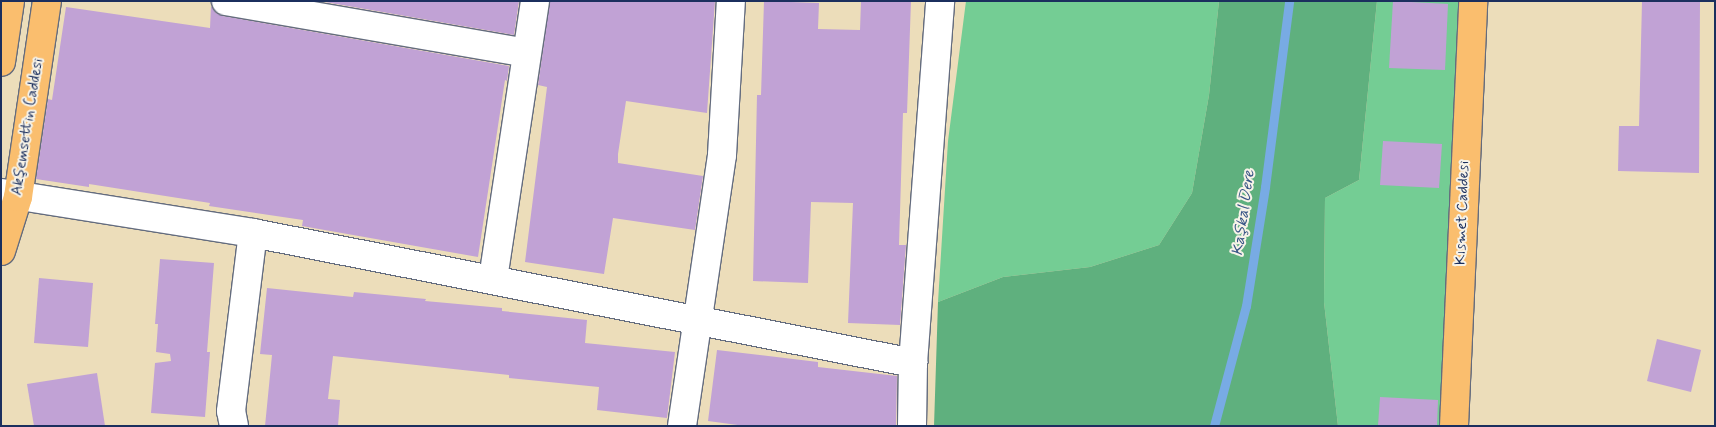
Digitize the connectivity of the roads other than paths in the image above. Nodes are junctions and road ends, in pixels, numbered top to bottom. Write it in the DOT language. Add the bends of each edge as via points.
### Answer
graph roads {
  1 [pos="10,1"];
  2 [pos="47,1"];
  3 [pos="226,1"];
  4 [pos="535,1"];
  5 [pos="731,1"];
  6 [pos="940,1"];
  7 [pos="1473,1"];
  8 [pos="527,53"];
  9 [pos="1,62"];
  10 [pos="10,195"];
  11 [pos="253,233"];
  12 [pos="1,251"];
  13 [pos="493,279"];
  14 [pos="698,319"];
  15 [pos="913,363"];
  16 [pos="234,426"];
  17 [pos="682,426"];
  18 [pos="912,426"];
  19 [pos="1454,426"];
  1 -- 9 [label="main road"];
  2 -- 10 [label="main road, Akşemsettin Caddesi"];
  3 -- 8 [label="street"];
  4 -- 8 [label="street"];
  5 -- 14 [label="street" via="722,155"];
  6 -- 15 [label="street"];
  7 -- 19 [label="main road, Kısmet Caddesi"];
  8 -- 13 [label="street"];
  10 -- 11 [label="street"];
  10 -- 12 [label="main road, Akşemsettin Caddesi"];
  11 -- 13 [label="street"];
  11 -- 16 [label="street" via="231,411"];
  13 -- 14 [label="street"];
  14 -- 15 [label="street"];
  14 -- 17 [label="street"];
  15 -- 18 [label="street"];
}
